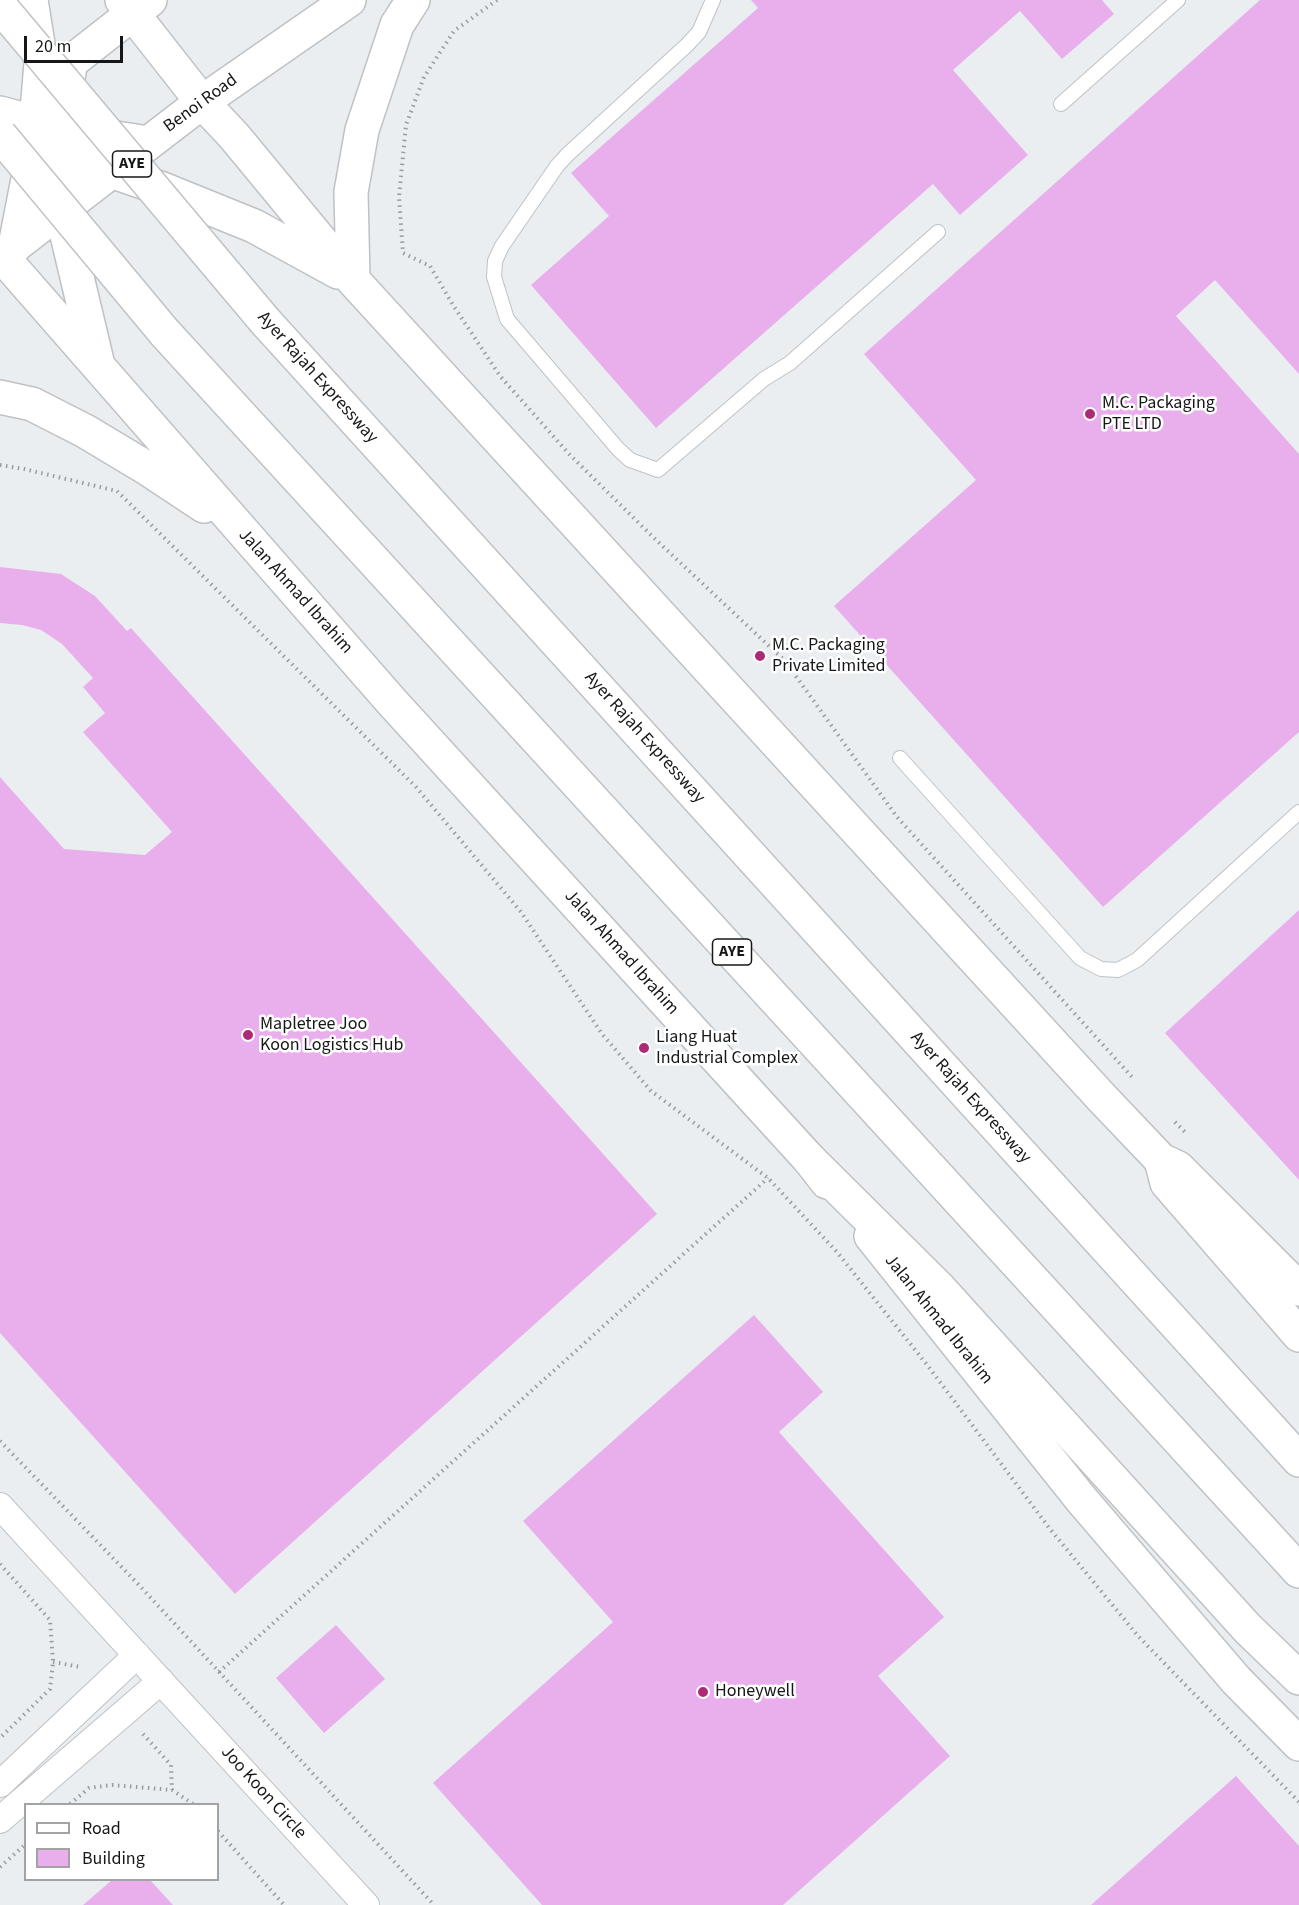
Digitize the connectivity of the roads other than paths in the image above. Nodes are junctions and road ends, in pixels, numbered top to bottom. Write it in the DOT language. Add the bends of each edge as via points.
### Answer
graph roads {
  1 [pos="31,0"];
  2 [pos="349,0"];
  3 [pos="413,0"];
  4 [pos="713,0"];
  5 [pos="1156,0"];
  6 [pos="1178,0"];
  7 [pos="135,4"];
  8 [pos="0,6"];
  9 [pos="1166,11"];
  10 [pos="71,62"];
  11 [pos="38,88"];
  12 [pos="202,102"];
  13 [pos="1061,105"];
  14 [pos="1,124"];
  15 [pos="47,138"];
  16 [pos="148,143"];
  17 [pos="113,171"];
  18 [pos="62,210"];
  19 [pos="938,232"];
  20 [pos="4,253"];
  21 [pos="353,280"];
  22 [pos="99,369"];
  23 [pos="0,397"];
  24 [pos="238,528"];
  25 [pos="900,758"];
  26 [pos="1299,812"];
  27 [pos="809,1159"];
  28 [pos="1161,1160"];
  29 [pos="1299,1289"];
  30 [pos="1299,1335"];
  31 [pos="1299,1460"];
  32 [pos="0,1506"];
  33 [pos="1299,1570"];
  34 [pos="137,1655"];
  35 [pos="1299,1678"];
  36 [pos="161,1681"];
  37 [pos="1299,1744"];
  38 [pos="0,1784"];
  39 [pos="0,1820"];
  40 [pos="366,1905"];
  1 -- 11 [label="main road" via="40,63"];
  2 -- 12 [label="main road, Benoi Road"];
  3 -- 21 [label="main road" via="397,25 362,130 351,192"];
  4 -- 19 [label="lane" via="699,32 687,45 567,154 495,261 494,278 507,319 618,449 630,460 658,470 764,379 790,363"];
  5 -- 9 [label="lane"];
  6 -- 9 [label="lane"];
  7 -- 10 [label="main road"];
  7 -- 12 [label="main road"];
  8 -- 31 [label="main road, Ayer Rajah Expressway / AYE, bridge" via="265,321"];
  9 -- 13 [label="lane"];
  10 -- 11 [label="main road"];
  10 -- 15 [label="main road"];
  11 -- 14 [label="main road"];
  11 -- 15 [label="main road"];
  12 -- 16 [label="main road, Benoi Road"];
  12 -- 21 [label="main road"];
  14 -- 15 [label="main road"];
  14 -- 33 [label="main road, AYE, bridge" via="165,333"];
  15 -- 16 [label="main road"];
  15 -- 17 [label="main road"];
  15 -- 18 [label="main road"];
  15 -- 20 [label="main road"];
  16 -- 17 [label="main road, Benoi Road"];
  17 -- 18 [label="main road, Benoi Road"];
  17 -- 21 [label="main road" via="254,226"];
  18 -- 20 [label="main road, Benoi Road"];
  18 -- 22 [label="main road"];
  20 -- 22 [label="main road, Jalan Ahmad Ibrahim"];
  21 -- 28 [label="main road"];
  22 -- 24 [label="main road, Jalan Ahmad Ibrahim"];
  23 -- 24 [label="main road" via="32,404 85,431"];
  24 -- 27 [label="main road, Jalan Ahmad Ibrahim"];
  25 -- 26 [label="lane" via="1080,958 1101,969 1118,970 1137,960"];
  27 -- 35 [label="main road" via="940,1289 1248,1629"];
  27 -- 37 [label="main road, Jalan Ahmad Ibrahim" via="1081,1499 1236,1680"];
  28 -- 29 [label="main road" via="1178,1168"];
  28 -- 30 [label="main road" via="1167,1183"];
  32 -- 34 [label="street, Joo Koon Circle"];
  34 -- 36 [label="street, Joo Koon Circle"];
  34 -- 38 [label="street"];
  36 -- 39 [label="street"];
  36 -- 40 [label="street, Joo Koon Circle"];
}
